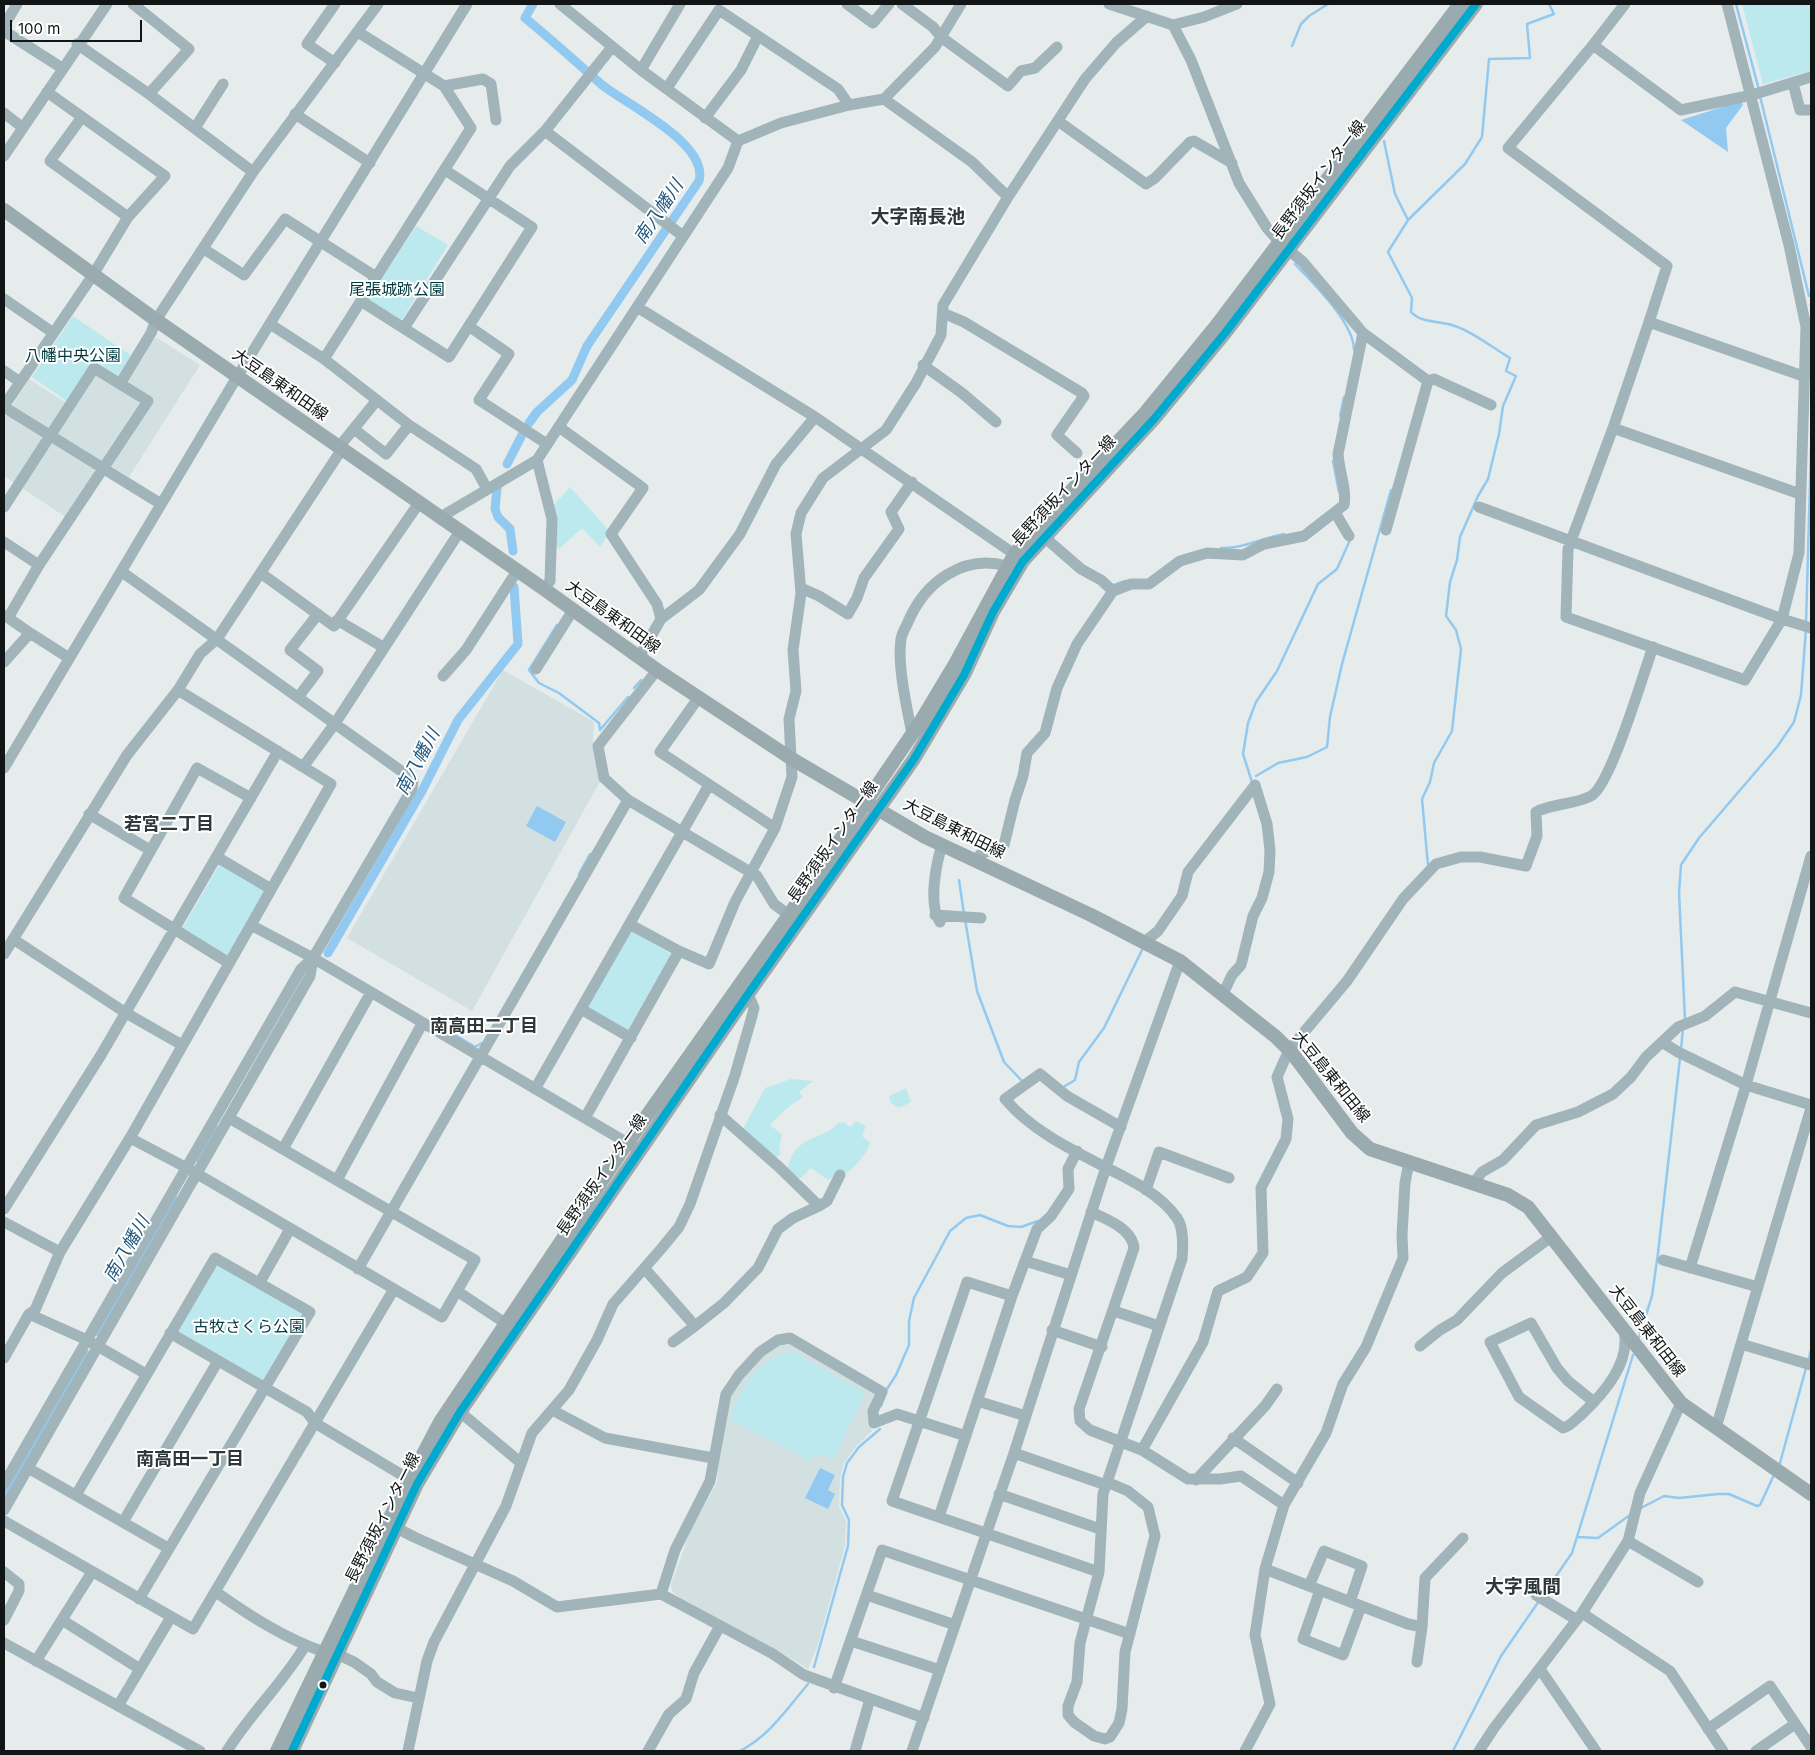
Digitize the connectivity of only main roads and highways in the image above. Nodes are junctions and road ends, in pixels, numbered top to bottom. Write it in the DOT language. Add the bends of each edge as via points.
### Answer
graph roads {
  1 [pos="1460,4"];
  2 [pos="1476,4"];
  3 [pos="4,210"];
  4 [pos="1284,246"];
  5 [pos="1015,560"];
  6 [pos="865,802"];
  7 [pos="878,810"];
  8 [pos="413,1482"];
  9 [pos="1811,1494"];
  10 [pos="330,1653"];
  11 [pos="277,1751"];
  12 [pos="292,1751"];
  1 -- 4 [label="main road, 長野須坂インター線"];
  2 -- 4 [label="main road, 長野須坂インター線"];
  3 -- 6 [label="main road, 大豆島東和田線" via="657,670 792,759"];
  4 -- 5 [label="main road, 長野須坂インター線" via="1146,412 1036,528"];
  4 -- 5 [label="main road, 長野須坂インター線" via="1225,333 1154,419 1043,536"];
  5 -- 6 [label="main road, 長野須坂インター線" via="912,734"];
  5 -- 7 [label="main road, 長野須坂インター線" via="964,675 934,727"];
  6 -- 7 [label="main road, 大豆島東和田線"];
  6 -- 8 [label="main road, 長野須坂インター線" via="505,1323 440,1422"];
  7 -- 8 [label="main road, 長野須坂インター線"];
  7 -- 9 [label="main road, 大豆島東和田線" via="942,845 1180,961 1276,1037 1352,1133 1370,1149 1508,1195 1528,1207 1681,1403"];
  8 -- 10 [label="main road, 長野須坂インター線"];
  10 -- 11 [label="main road, 長野須坂インター線"];
  10 -- 12 [label="main road, 長野須坂インター線"];
}
